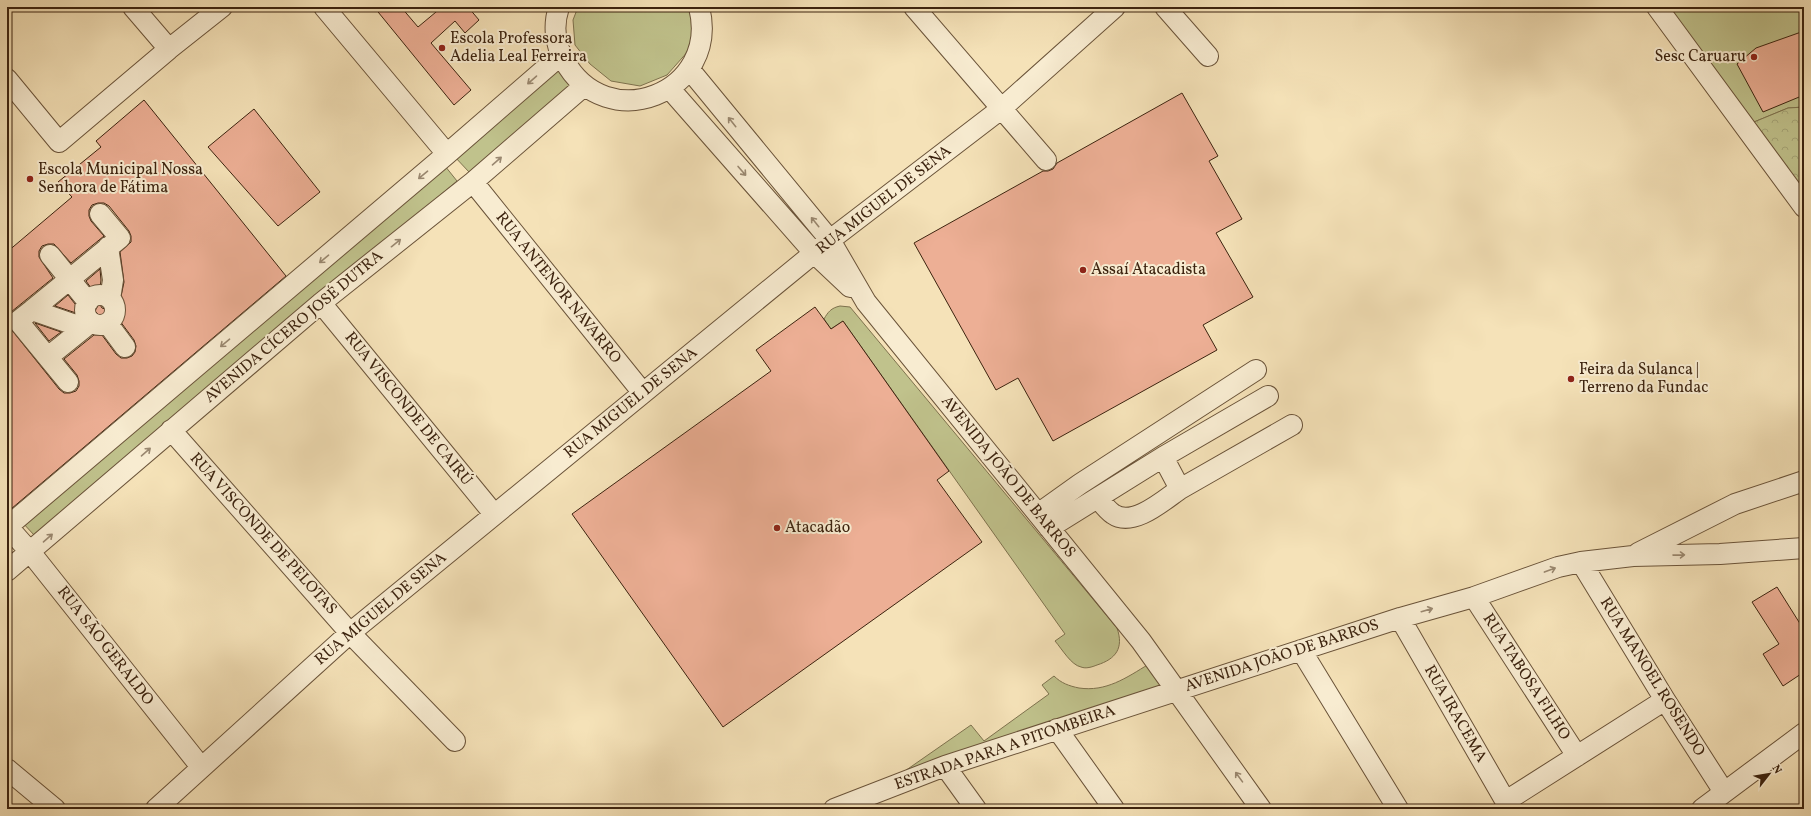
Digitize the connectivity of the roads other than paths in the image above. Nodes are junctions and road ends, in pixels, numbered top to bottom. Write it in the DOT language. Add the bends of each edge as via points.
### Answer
graph roads {
  1 [pos="133,7"];
  2 [pos="222,7"];
  3 [pos="324,7"];
  4 [pos="558,7"];
  5 [pos="699,7"];
  6 [pos="914,7"];
  7 [pos="1115,7"];
  8 [pos="1165,7"];
  9 [pos="1657,7"];
  10 [pos="168,50"];
  11 [pos="562,55"];
  12 [pos="1208,56"];
  13 [pos="690,70"];
  14 [pos="7,79"];
  15 [pos="584,86"];
  16 [pos="670,89"];
  17 [pos="1001,109"];
  18 [pos="447,154"];
  19 [pos="1046,160"];
  20 [pos="473,182"];
  21 [pos="1804,207"];
  22 [pos="100,214"];
  23 [pos="355,233"];
  24 [pos="830,240"];
  25 [pos="108,247"];
  26 [pos="815,254"];
  27 [pos="50,255"];
  28 [pos="376,259"];
  29 [pos="69,278"];
  30 [pos="110,299"];
  31 [pos="88,302"];
  32 [pos="866,302"];
  33 [pos="321,303"];
  34 [pos="32,310"];
  35 [pos="94,325"];
  36 [pos="125,348"];
  37 [pos="48,357"];
  38 [pos="1256,370"];
  39 [pos="68,382"];
  40 [pos="643,393"];
  41 [pos="1268,396"];
  42 [pos="1292,425"];
  43 [pos="171,430"];
  44 [pos="1163,457"];
  45 [pos="1804,481"];
  46 [pos="1180,489"];
  47 [pos="1098,498"];
  48 [pos="494,514"];
  49 [pos="1044,521"];
  50 [pos="7,527"];
  51 [pos="1804,548"];
  52 [pos="30,553"];
  53 [pos="1633,556"];
  54 [pos="1581,562"];
  55 [pos="7,571"];
  56 [pos="1474,598"];
  57 [pos="1400,618"];
  58 [pos="350,633"];
  59 [pos="1301,650"];
  60 [pos="1176,690"];
  61 [pos="1665,700"];
  62 [pos="1057,729"];
  63 [pos="1804,733"];
  64 [pos="455,741"];
  65 [pos="1577,756"];
  66 [pos="945,766"];
  67 [pos="201,767"];
  68 [pos="7,769"];
  69 [pos="1724,792"];
  70 [pos="1508,805"];
  71 [pos="55,809"];
  72 [pos="156,809"];
  73 [pos="834,809"];
  74 [pos="976,809"];
  75 [pos="1114,809"];
  76 [pos="1261,809"];
  77 [pos="1398,809"];
  78 [pos="1702,809"];
  1 -- 10 [label="street"];
  2 -- 10 [label="street"];
  3 -- 18 [label="street"];
  4 -- 11 [label="street" via="556,37"];
  5 -- 13 [label="street" via="702,21 700,46"];
  6 -- 17 [label="street"];
  7 -- 17 [label="street, RUA MIGUEL DE SENA"];
  8 -- 12 [label="street"];
  9 -- 21 [label="street"];
  10 -- 14 [label="street" via="59,142"];
  11 -- 15 [label="street" via="571,73"];
  11 -- 18 [label="street, AVENIDA CÍCERO JOSÉ DUTRA, one-way"];
  13 -- 16 [label="street"];
  24 -- 13 [label="street, AVENIDA JOÃO DE BARROS, one-way"];
  15 -- 16 [label="street" via="604,97 627,101 649,98"];
  20 -- 15 [label="street, AVENIDA CÍCERO JOSÉ DUTRA, one-way"];
  16 -- 26 [label="street, AVENIDA JOÃO DE BARROS, one-way"];
  17 -- 19 [label="street"];
  17 -- 24 [label="street, RUA MIGUEL DE SENA"];
  18 -- 23 [label="street, AVENIDA CÍCERO JOSÉ DUTRA, one-way"];
  28 -- 20 [label="street, AVENIDA CÍCERO JOSÉ DUTRA, one-way"];
  20 -- 40 [label="street, RUA ANTENOR NAVARRO"];
  22 -- 25 [label="street" via="120,238"];
  23 -- 28 [label="street"];
  23 -- 50 [label="street, AVENIDA CÍCERO JOSÉ DUTRA, one-way"];
  24 -- 26 [label="street, RUA MIGUEL DE SENA"];
  24 -- 32 [label="street, AVENIDA JOÃO DE BARROS"];
  25 -- 29 [label="street"];
  25 -- 30 [label="street" via="113,280"];
  26 -- 32 [label="street, AVENIDA JOÃO DE BARROS"];
  26 -- 40 [label="street, RUA MIGUEL DE SENA"];
  27 -- 29 [label="street"];
  28 -- 33 [label="street, AVENIDA CÍCERO JOSÉ DUTRA"];
  29 -- 31 [label="street"];
  29 -- 34 [label="street"];
  30 -- 31 [label="street" via="100,295"];
  30 -- 35 [label="street" via="113,302 114,317"];
  31 -- 35 [label="street" via="86,315"];
  32 -- 49 [label="street, AVENIDA JOÃO DE BARROS"];
  33 -- 43 [label="street, AVENIDA CÍCERO JOSÉ DUTRA"];
  33 -- 48 [label="street, RUA VISCONDE DE CAIRÚ"];
  34 -- 35 [label="street"];
  34 -- 37 [label="street" via="18,321"];
  35 -- 36 [label="street"];
  35 -- 37 [label="street"];
  37 -- 39 [label="street"];
  38 -- 49 [label="street" via="1080,484"];
  40 -- 48 [label="street, RUA MIGUEL DE SENA"];
  41 -- 44 [label="street"];
  42 -- 46 [label="street"];
  52 -- 43 [label="street, AVENIDA CÍCERO JOSÉ DUTRA, one-way"];
  43 -- 58 [label="street, RUA VISCONDE DE PELOTAS"];
  44 -- 46 [label="street"];
  44 -- 47 [label="street"];
  45 -- 53 [label="street" via="1734,504"];
  46 -- 47 [label="street" via="1151,510 1123,518 1113,514"];
  47 -- 49 [label="street"];
  48 -- 58 [label="street, RUA MIGUEL DE SENA"];
  49 -- 60 [label="street, AVENIDA JOÃO DE BARROS" via="1141,641"];
  50 -- 52 [label="street, RUA SÃO GERALDO"];
  53 -- 51 [label="street, AVENIDA JOÃO DE BARROS, one-way" via="1720,554"];
  52 -- 55 [label="street, AVENIDA CÍCERO JOSÉ DUTRA"];
  52 -- 67 [label="street, RUA SÃO GERALDO"];
  53 -- 54 [label="street, AVENIDA JOÃO DE BARROS"];
  56 -- 54 [label="street, AVENIDA JOÃO DE BARROS, one-way" via="1558,567"];
  54 -- 61 [label="street, RUA MANOEL ROSENDO"];
  57 -- 56 [label="street, AVENIDA JOÃO DE BARROS, one-way"];
  56 -- 65 [label="street, RUA TABOSA FILHO"];
  57 -- 59 [label="street, AVENIDA JOÃO DE BARROS"];
  57 -- 70 [label="street, RUA IRACEMA"];
  58 -- 64 [label="street, RUA VISCONDE DE PELOTAS"];
  58 -- 67 [label="street, RUA MIGUEL DE SENA"];
  59 -- 60 [label="street, AVENIDA JOÃO DE BARROS"];
  59 -- 77 [label="street"];
  60 -- 62 [label="street, ESTRADA PARA A PITOMBEIRA"];
  76 -- 60 [label="street, one-way"];
  61 -- 65 [label="street"];
  61 -- 69 [label="street, RUA MANOEL ROSENDO"];
  62 -- 66 [label="street, ESTRADA PARA A PITOMBEIRA"];
  62 -- 75 [label="street"];
  63 -- 69 [label="street"];
  65 -- 70 [label="street"];
  66 -- 73 [label="street, ESTRADA PARA A PITOMBEIRA"];
  66 -- 74 [label="street"];
  67 -- 72 [label="street, RUA MIGUEL DE SENA"];
  68 -- 71 [label="street"];
  69 -- 78 [label="street"];
}
